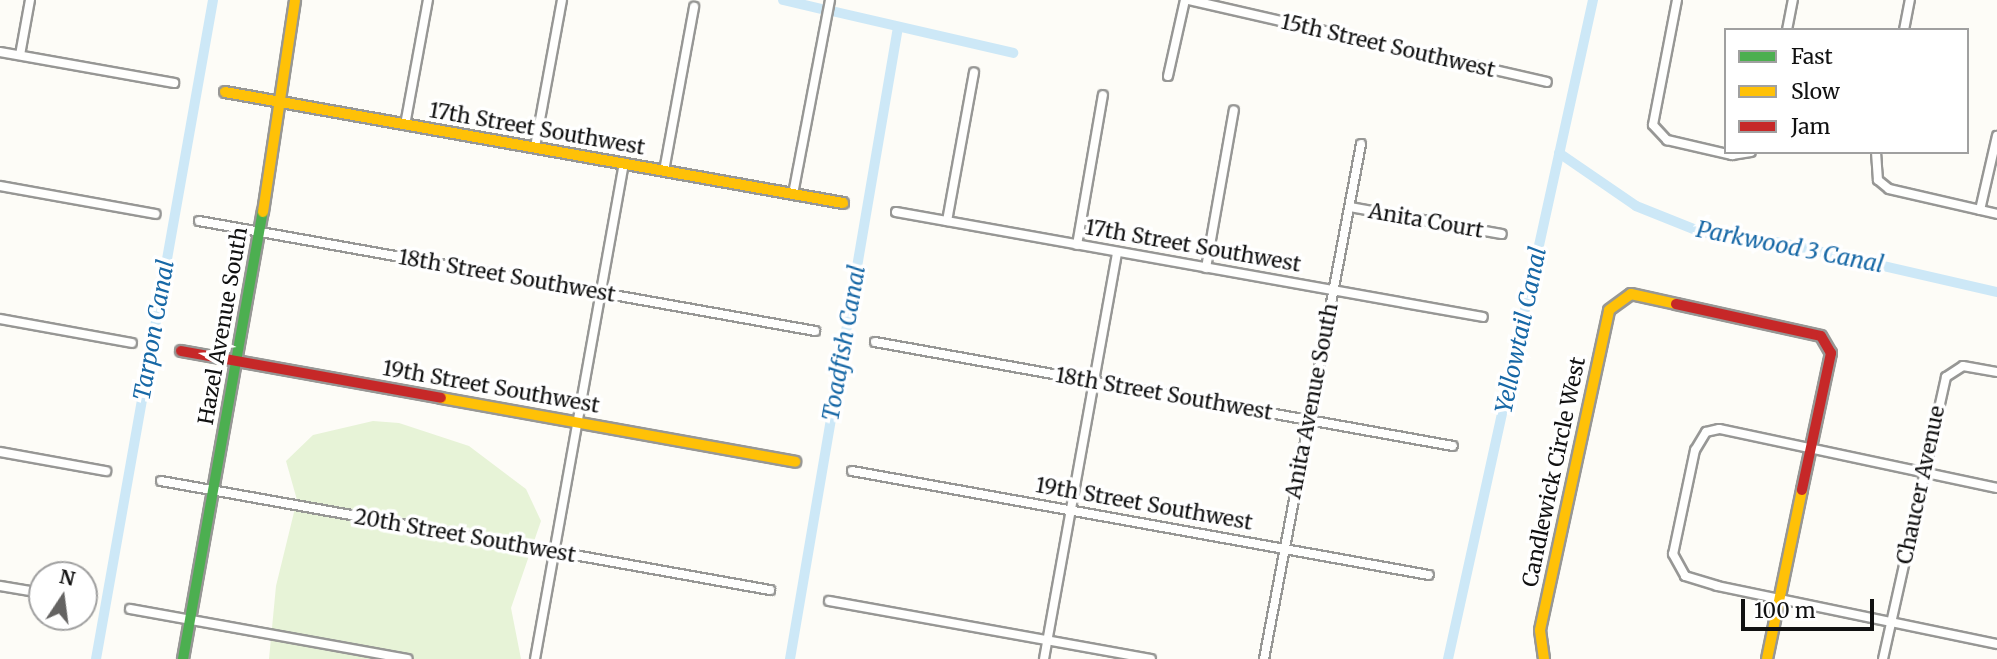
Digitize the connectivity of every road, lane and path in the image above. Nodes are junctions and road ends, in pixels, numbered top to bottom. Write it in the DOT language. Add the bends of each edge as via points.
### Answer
graph roads {
  1 [pos="30,0"];
  2 [pos="295,0"];
  3 [pos="428,0"];
  4 [pos="562,0"];
  5 [pos="831,0"];
  6 [pos="1187,0"];
  7 [pos="1677,0"];
  8 [pos="1793,0"];
  9 [pos="1910,0"];
  10 [pos="694,7"];
  11 [pos="1787,28"];
  12 [pos="1903,28"];
  13 [pos="0,52"];
  14 [pos="20,55"];
  15 [pos="974,72"];
  16 [pos="1168,76"];
  17 [pos="1546,82"];
  18 [pos="174,83"];
  19 [pos="225,92"];
  20 [pos="1103,95"];
  21 [pos="276,102"];
  22 [pos="1234,110"];
  23 [pos="405,125"];
  24 [pos="1997,136"];
  25 [pos="1361,144"];
  26 [pos="535,148"];
  27 [pos="1724,153"];
  28 [pos="1876,154"];
  29 [pos="624,163"];
  30 [pos="664,171"];
  31 [pos="0,186"];
  32 [pos="793,194"];
  33 [pos="843,203"];
  34 [pos="1350,207"];
  35 [pos="1980,210"];
  36 [pos="896,212"];
  37 [pos="155,214"];
  38 [pos="1997,214"];
  39 [pos="200,221"];
  40 [pos="947,221"];
  41 [pos="260,232"];
  42 [pos="1502,234"];
  43 [pos="1077,245"];
  44 [pos="1117,252"];
  45 [pos="1206,268"];
  46 [pos="1335,291"];
  47 [pos="601,293"];
  48 [pos="1483,317"];
  49 [pos="0,319"];
  50 [pos="816,331"];
  51 [pos="875,342"];
  52 [pos="132,343"];
  53 [pos="181,351"];
  54 [pos="236,361"];
  55 [pos="1997,372"];
  56 [pos="1094,382"];
  57 [pos="1306,420"];
  58 [pos="578,422"];
  59 [pos="1452,446"];
  60 [pos="1812,449"];
  61 [pos="0,452"];
  62 [pos="795,462"];
  63 [pos="106,471"];
  64 [pos="852,471"];
  65 [pos="1923,473"];
  66 [pos="161,481"];
  67 [pos="1997,488"];
  68 [pos="213,491"];
  69 [pos="1071,511"];
  70 [pos="1283,548"];
  71 [pos="554,552"];
  72 [pos="1429,575"];
  73 [pos="0,586"];
  74 [pos="770,590"];
  75 [pos="28,591"];
  76 [pos="1780,598"];
  77 [pos="829,601"];
  78 [pos="130,609"];
  79 [pos="190,620"];
  80 [pos="1891,623"];
  81 [pos="1047,639"];
  82 [pos="1997,644"];
  83 [pos="1542,655"];
  84 [pos="183,659"];
  85 [pos="408,659"];
  86 [pos="535,659"];
  87 [pos="1044,659"];
  88 [pos="1152,659"];
  89 [pos="1264,659"];
  90 [pos="1767,659"];
  91 [pos="1883,659"];
  1 -- 14 [label="street"];
  2 -- 21 [label="street, Hazel Avenue South"];
  3 -- 23 [label="street"];
  4 -- 26 [label="street"];
  5 -- 32 [label="street"];
  6 -- 16 [label="street"];
  6 -- 17 [label="street, 15th Street Southwest"];
  7 -- 27 [label="street" via="1653,125 1667,140"];
  8 -- 11 [label="street"];
  9 -- 12 [label="street"];
  10 -- 30 [label="street"];
  13 -- 14 [label="street"];
  14 -- 18 [label="street"];
  15 -- 40 [label="street"];
  19 -- 21 [label="street, 17th Street Southwest"];
  20 -- 43 [label="street"];
  21 -- 23 [label="street, 17th Street Southwest"];
  21 -- 41 [label="street, Hazel Avenue South" via="281,113"];
  22 -- 45 [label="street"];
  23 -- 26 [label="street, 17th Street Southwest"];
  24 -- 35 [label="street"];
  25 -- 34 [label="street, Anita Avenue South"];
  26 -- 29 [label="street, 17th Street Southwest"];
  28 -- 35 [label="street" via="1878,180 1889,189"];
  29 -- 30 [label="street, 17th Street Southwest"];
  29 -- 47 [label="street"];
  30 -- 32 [label="street, 17th Street Southwest"];
  31 -- 37 [label="street"];
  32 -- 33 [label="street, 17th Street Southwest"];
  34 -- 42 [label="street, Anita Court"];
  34 -- 46 [label="street, Anita Avenue South"];
  35 -- 38 [label="street"];
  36 -- 40 [label="street, 17th Street Southwest"];
  39 -- 41 [label="street, 18th Street Southwest"];
  40 -- 43 [label="street, 17th Street Southwest"];
  41 -- 47 [label="street, 18th Street Southwest"];
  41 -- 54 [label="street, Hazel Avenue South"];
  43 -- 44 [label="street, 17th Street Southwest"];
  44 -- 45 [label="street, 17th Street Southwest"];
  44 -- 56 [label="street"];
  45 -- 46 [label="street, 17th Street Southwest"];
  46 -- 48 [label="street, 17th Street Southwest"];
  46 -- 57 [label="street, Anita Avenue South"];
  47 -- 50 [label="street, 18th Street Southwest"];
  47 -- 58 [label="street"];
  49 -- 52 [label="street"];
  51 -- 56 [label="street, 18th Street Southwest"];
  53 -- 54 [label="street, 19th Street Southwest"];
  54 -- 58 [label="street, 19th Street Southwest"];
  54 -- 68 [label="street, Hazel Avenue South"];
  55 -- 65 [label="street, Chaucer Avenue" via="1967,366 1946,377"];
  56 -- 57 [label="street, 18th Street Southwest"];
  56 -- 69 [label="street"];
  57 -- 59 [label="street, 18th Street Southwest"];
  57 -- 70 [label="street, Anita Avenue South"];
  58 -- 62 [label="street, 19th Street Southwest"];
  58 -- 71 [label="street"];
  60 -- 65 [label="street"];
  60 -- 76 [label="street"];
  60 -- 76 [label="street" via="1719,429 1706,432 1695,450 1680,517 1673,554 1678,569 1717,586"];
  60 -- 83 [label="street, Candlewick Circle West" via="1831,353 1828,344 1810,331 1664,300 1631,294 1614,301"];
  61 -- 63 [label="street"];
  64 -- 69 [label="street, 19th Street Southwest"];
  65 -- 67 [label="street"];
  65 -- 80 [label="street, Chaucer Avenue"];
  66 -- 68 [label="street, 20th Street Southwest"];
  68 -- 71 [label="street, 20th Street Southwest"];
  68 -- 79 [label="street, Hazel Avenue South"];
  69 -- 70 [label="street, 19th Street Southwest"];
  69 -- 81 [label="street"];
  70 -- 72 [label="street, 19th Street Southwest"];
  70 -- 89 [label="street, Anita Avenue South"];
  71 -- 74 [label="street, 20th Street Southwest"];
  71 -- 86 [label="street"];
  73 -- 75 [label="street"];
  76 -- 80 [label="street"];
  76 -- 90 [label="street"];
  77 -- 81 [label="street"];
  78 -- 79 [label="street"];
  79 -- 84 [label="street, Hazel Avenue South"];
  79 -- 85 [label="street"];
  80 -- 82 [label="street"];
  80 -- 91 [label="street, Chaucer Avenue"];
  81 -- 87 [label="street"];
  81 -- 88 [label="street"];
}
